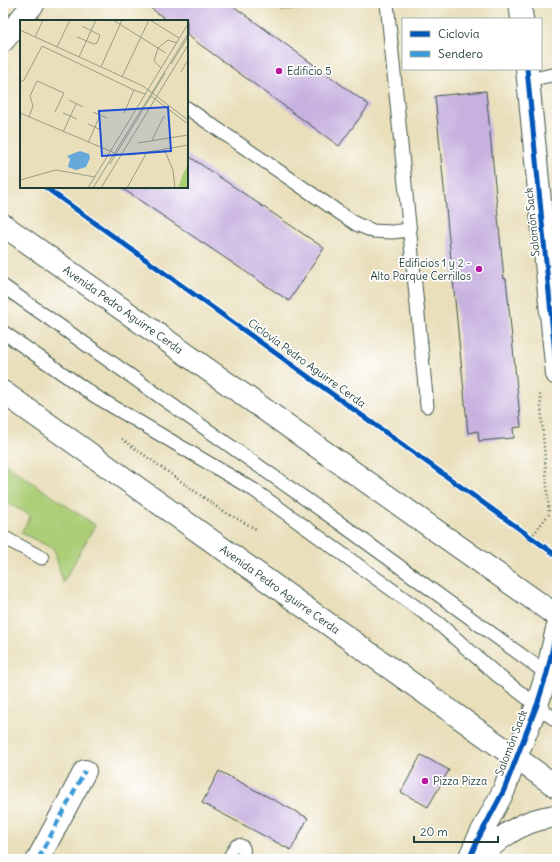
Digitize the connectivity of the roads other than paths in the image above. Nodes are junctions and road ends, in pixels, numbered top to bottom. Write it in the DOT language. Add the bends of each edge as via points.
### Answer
graph roads {
  1 [pos="34,3"];
  2 [pos="387,3"];
  3 [pos="520,3"];
  4 [pos="522,18"];
  5 [pos="20,20"];
  6 [pos="20,20"];
  7 [pos="3,41"];
  8 [pos="528,74"];
  9 [pos="557,74"];
  10 [pos="188,109"];
  11 [pos="3,225"];
  12 [pos="410,230"];
  13 [pos="3,286"];
  14 [pos="553,298"];
  15 [pos="3,332"];
  16 [pos="557,374"];
  17 [pos="3,392"];
  18 [pos="427,406"];
  19 [pos="3,537"];
  20 [pos="42,558"];
  21 [pos="557,616"];
  22 [pos="557,629"];
  23 [pos="552,677"];
  24 [pos="537,705"];
  25 [pos="557,720"];
  26 [pos="516,757"];
  27 [pos="85,771"];
  28 [pos="557,787"];
  29 [pos="557,816"];
  30 [pos="42,858"];
  31 [pos="469,859"];
  32 [pos="479,859"];
  1 -- 6 [label="main road"];
  2 -- 12 [label="lane"];
  3 -- 4 [label="main road"];
  5 -- 7 [label="main road"];
  8 -- 9 [label="lane"];
  8 -- 14 [label="main road, Salomón Sack"];
  10 -- 12 [label="lane" via="356,224 373,231"];
  11 -- 21 [label="main road, Avenida Pedro Aguirre Cerda"];
  12 -- 18 [label="lane"];
  13 -- 23 [label="lane" via="337,521"];
  14 -- 16 [label="main road, Salomón Sack"];
  15 -- 24 [label="lane" via="95,396 254,490 438,623 496,674"];
  17 -- 26 [label="main road, Avenida Pedro Aguirre Cerda"];
  19 -- 20 [label="lane"];
  22 -- 23 [label="main road, Salomón Sack"];
  23 -- 24 [label="main road, Salomón Sack"];
  24 -- 25 [label="lane"];
  24 -- 26 [label="main road, Salomón Sack"];
  26 -- 28 [label="main road, Avenida Pedro Aguirre Cerda"];
  26 -- 31 [label="main road, Salomón Sack" via="504,790"];
  27 -- 30 [label="main road"];
  29 -- 32 [label="main road" via="530,822 510,831 488,848"];
}
